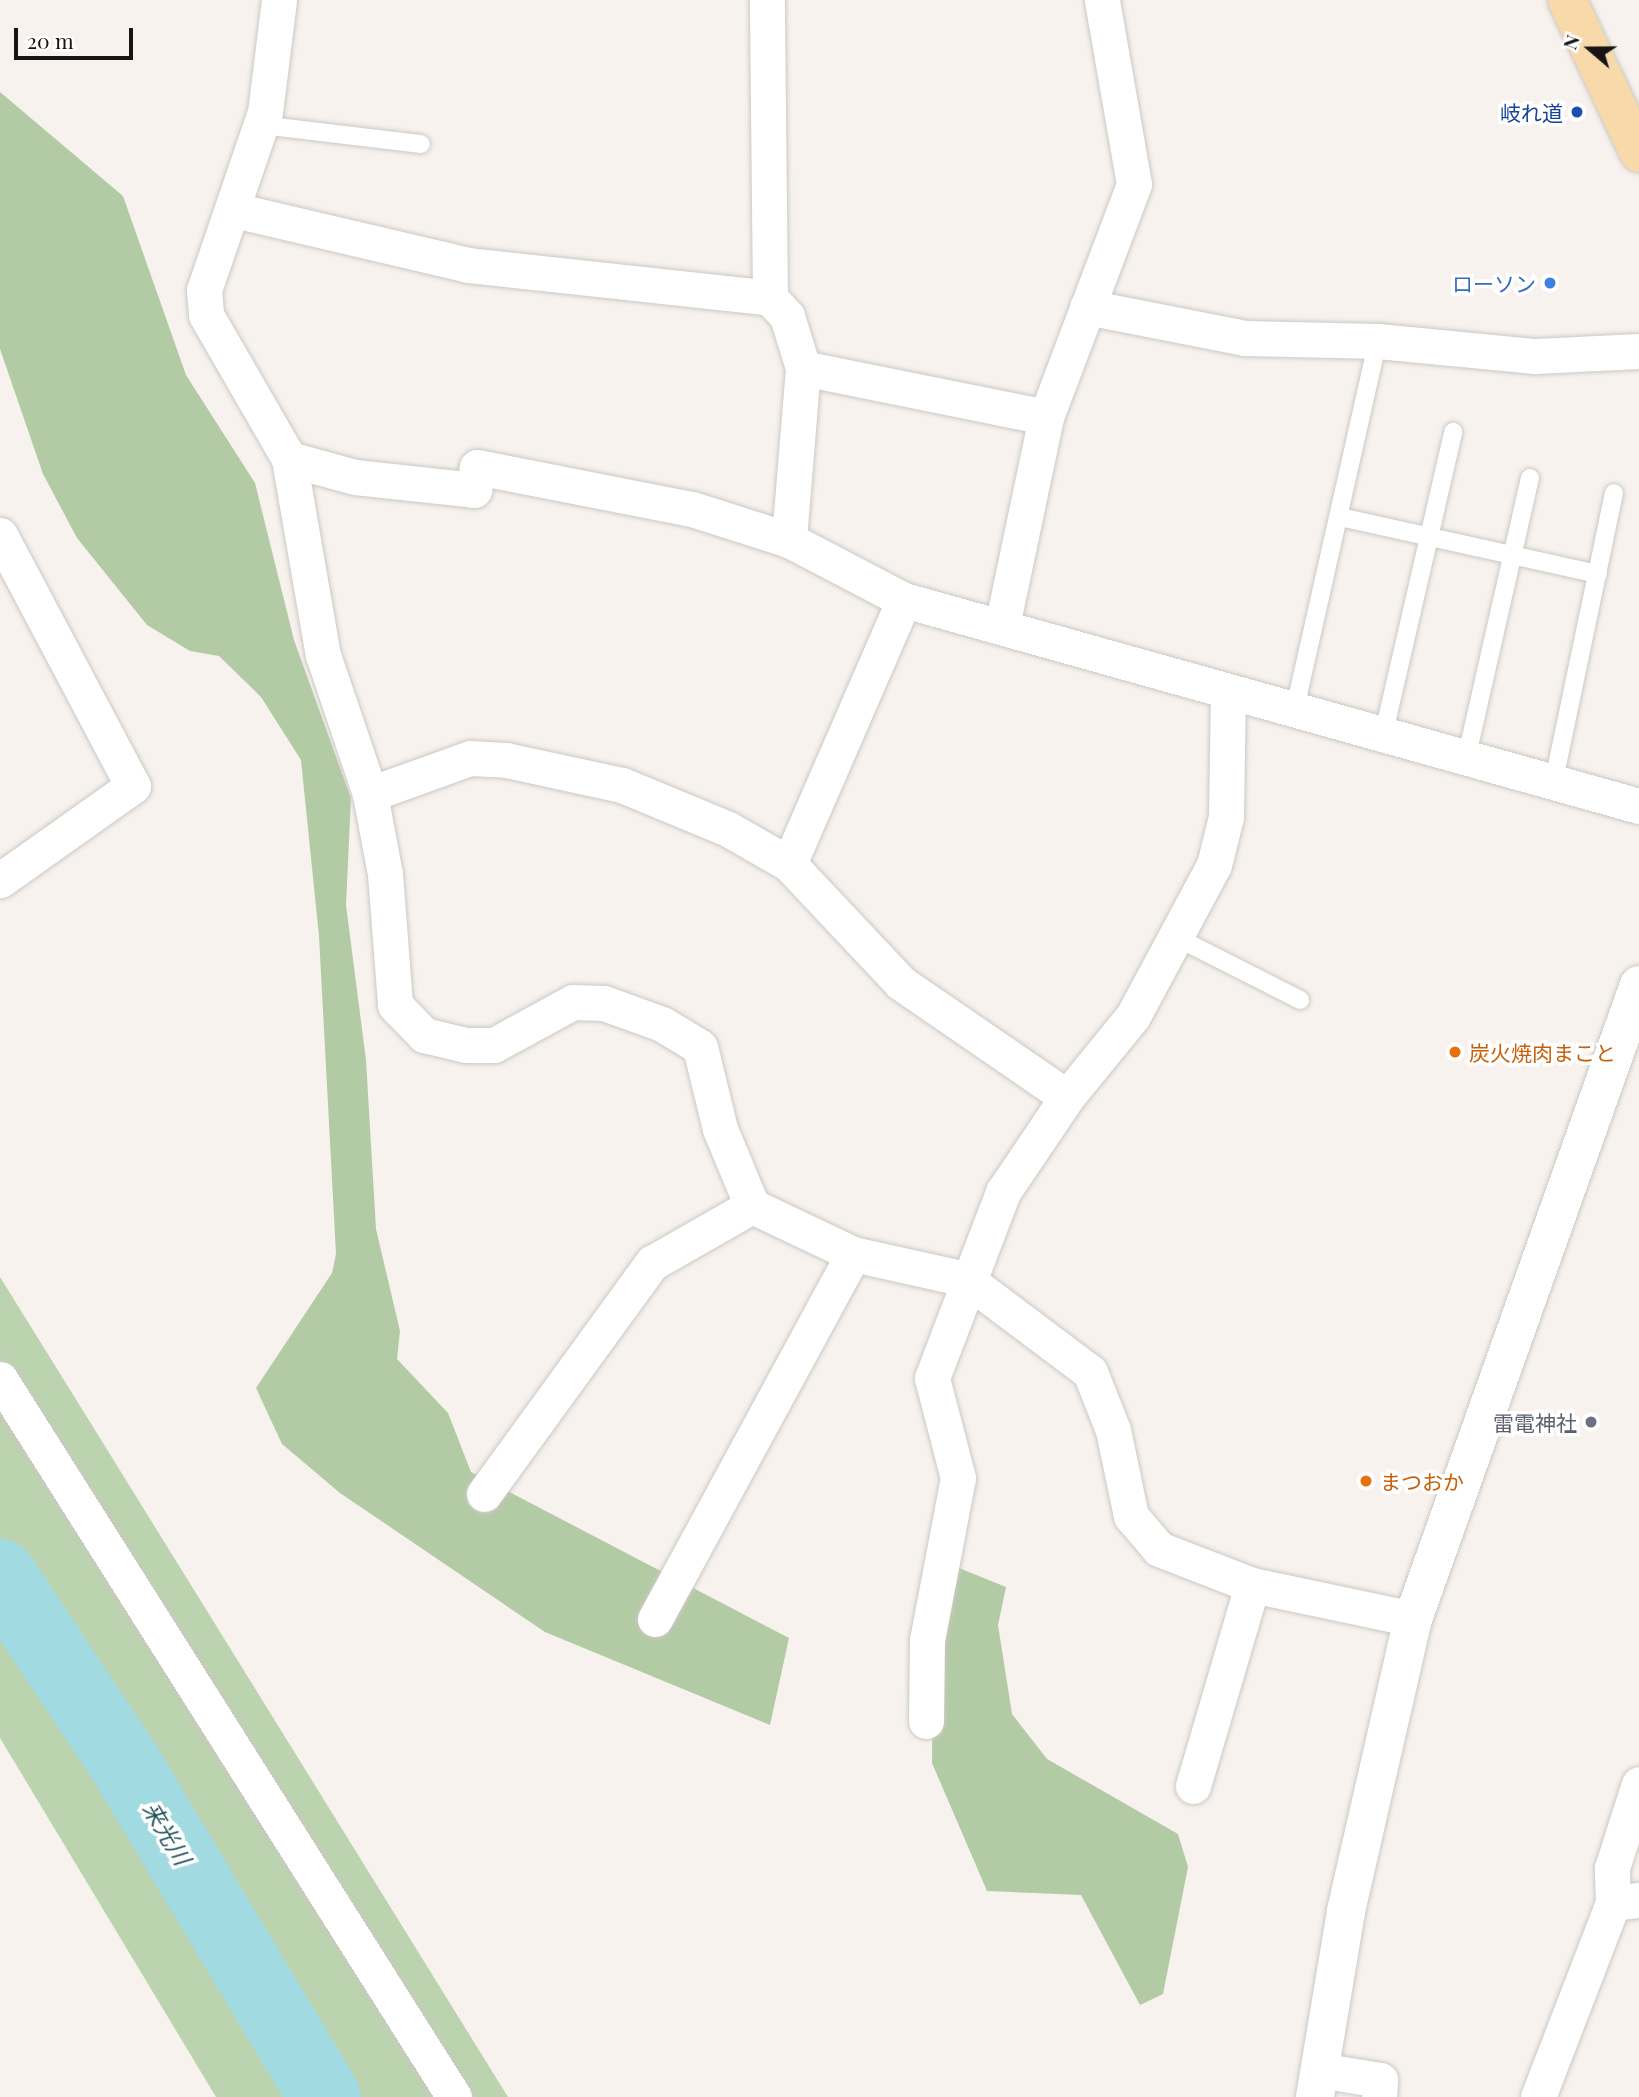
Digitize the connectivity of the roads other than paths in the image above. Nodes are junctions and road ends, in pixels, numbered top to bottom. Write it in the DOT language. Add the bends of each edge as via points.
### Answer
graph roads {
  1 [pos="279,0"];
  2 [pos="767,0"];
  3 [pos="1102,0"];
  4 [pos="1567,0"];
  5 [pos="261,125"];
  6 [pos="421,144"];
  7 [pos="1639,153"];
  8 [pos="234,211"];
  9 [pos="770,298"];
  10 [pos="1087,307"];
  11 [pos="1378,341"];
  12 [pos="1639,351"];
  13 [pos="803,368"];
  14 [pos="1046,418"];
  15 [pos="1453,432"];
  16 [pos="289,459"];
  17 [pos="1530,478"];
  18 [pos="1614,493"];
  19 [pos="1340,517"];
  20 [pos="0,535"];
  21 [pos="1429,537"];
  22 [pos="789,540"];
  23 [pos="1513,553"];
  24 [pos="1598,574"];
  25 [pos="904,600"];
  26 [pos="1002,626"];
  27 [pos="1228,693"];
  28 [pos="1295,708"];
  29 [pos="1384,732"];
  30 [pos="1467,755"];
  31 [pos="1554,780"];
  32 [pos="370,794"];
  33 [pos="1639,806"];
  34 [pos="789,864"];
  35 [pos="0,880"];
  36 [pos="1178,938"];
  37 [pos="1639,985"];
  38 [pos="1300,1000"];
  39 [pos="1067,1097"];
  40 [pos="752,1206"];
  41 [pos="853,1254"];
  42 [pos="967,1279"];
  43 [pos="0,1379"];
  44 [pos="484,1494"];
  45 [pos="1252,1585"];
  46 [pos="655,1619"];
  47 [pos="1413,1619"];
  48 [pos="926,1721"];
  49 [pos="1639,1784"];
  50 [pos="1193,1786"];
  51 [pos="1626,1901"];
  52 [pos="1317,2084"];
  53 [pos="454,2097"];
  54 [pos="1379,2097"];
  55 [pos="1538,2097"];
  1 -- 5 [label="street"];
  2 -- 9 [label="street"];
  3 -- 10 [label="street" via="1134,184"];
  4 -- 7 [label="main road"];
  5 -- 6 [label="lane"];
  5 -- 8 [label="street"];
  8 -- 9 [label="street" via="468,265"];
  8 -- 16 [label="street" via="204,290 206,314"];
  9 -- 13 [label="street" via="787,316"];
  10 -- 11 [label="street" via="1217,335"];
  10 -- 14 [label="street"];
  11 -- 12 [label="street" via="1535,356"];
  11 -- 19 [label="lane"];
  13 -- 14 [label="street"];
  13 -- 22 [label="street"];
  14 -- 26 [label="street"];
  15 -- 21 [label="lane"];
  16 -- 22 [label="street" via="411,486 474,490 477,467 583,483"];
  16 -- 32 [label="street" via="323,655"];
  17 -- 23 [label="lane"];
  18 -- 24 [label="lane"];
  19 -- 21 [label="lane"];
  19 -- 28 [label="lane"];
  20 -- 35 [label="street" via="133,786"];
  21 -- 23 [label="lane"];
  21 -- 29 [label="lane"];
  22 -- 25 [label="street"];
  23 -- 24 [label="lane"];
  23 -- 30 [label="lane"];
  24 -- 31 [label="lane"];
  25 -- 26 [label="street"];
  25 -- 34 [label="street"];
  26 -- 27 [label="street"];
  27 -- 28 [label="street"];
  27 -- 36 [label="street" via="1226,817 1214,865"];
  28 -- 29 [label="street"];
  29 -- 30 [label="street"];
  30 -- 31 [label="street"];
  31 -- 33 [label="street"];
  32 -- 34 [label="street" via="470,758 567,771 622,785 728,829"];
  32 -- 40 [label="street" via="385,874 395,1005 411,1026 466,1045 494,1045 573,1002 604,1003 663,1024 700,1047 720,1129"];
  34 -- 39 [label="street" via="901,983"];
  36 -- 38 [label="lane"];
  36 -- 39 [label="street" via="1133,1016"];
  37 -- 47 [label="street"];
  39 -- 42 [label="street" via="1003,1192"];
  40 -- 41 [label="street"];
  40 -- 44 [label="street" via="652,1263"];
  41 -- 42 [label="street"];
  41 -- 46 [label="street"];
  42 -- 45 [label="street" via="1090,1372 1102,1395 1142,1535 1159,1549"];
  42 -- 48 [label="street" via="932,1378 958,1478 927,1640"];
  43 -- 53 [label="street"];
  45 -- 47 [label="street"];
  45 -- 50 [label="street"];
  47 -- 52 [label="street" via="1346,1911"];
  49 -- 51 [label="street" via="1612,1868"];
  51 -- 55 [label="street"];
  52 -- 54 [label="street" via="1380,2080"];
}
